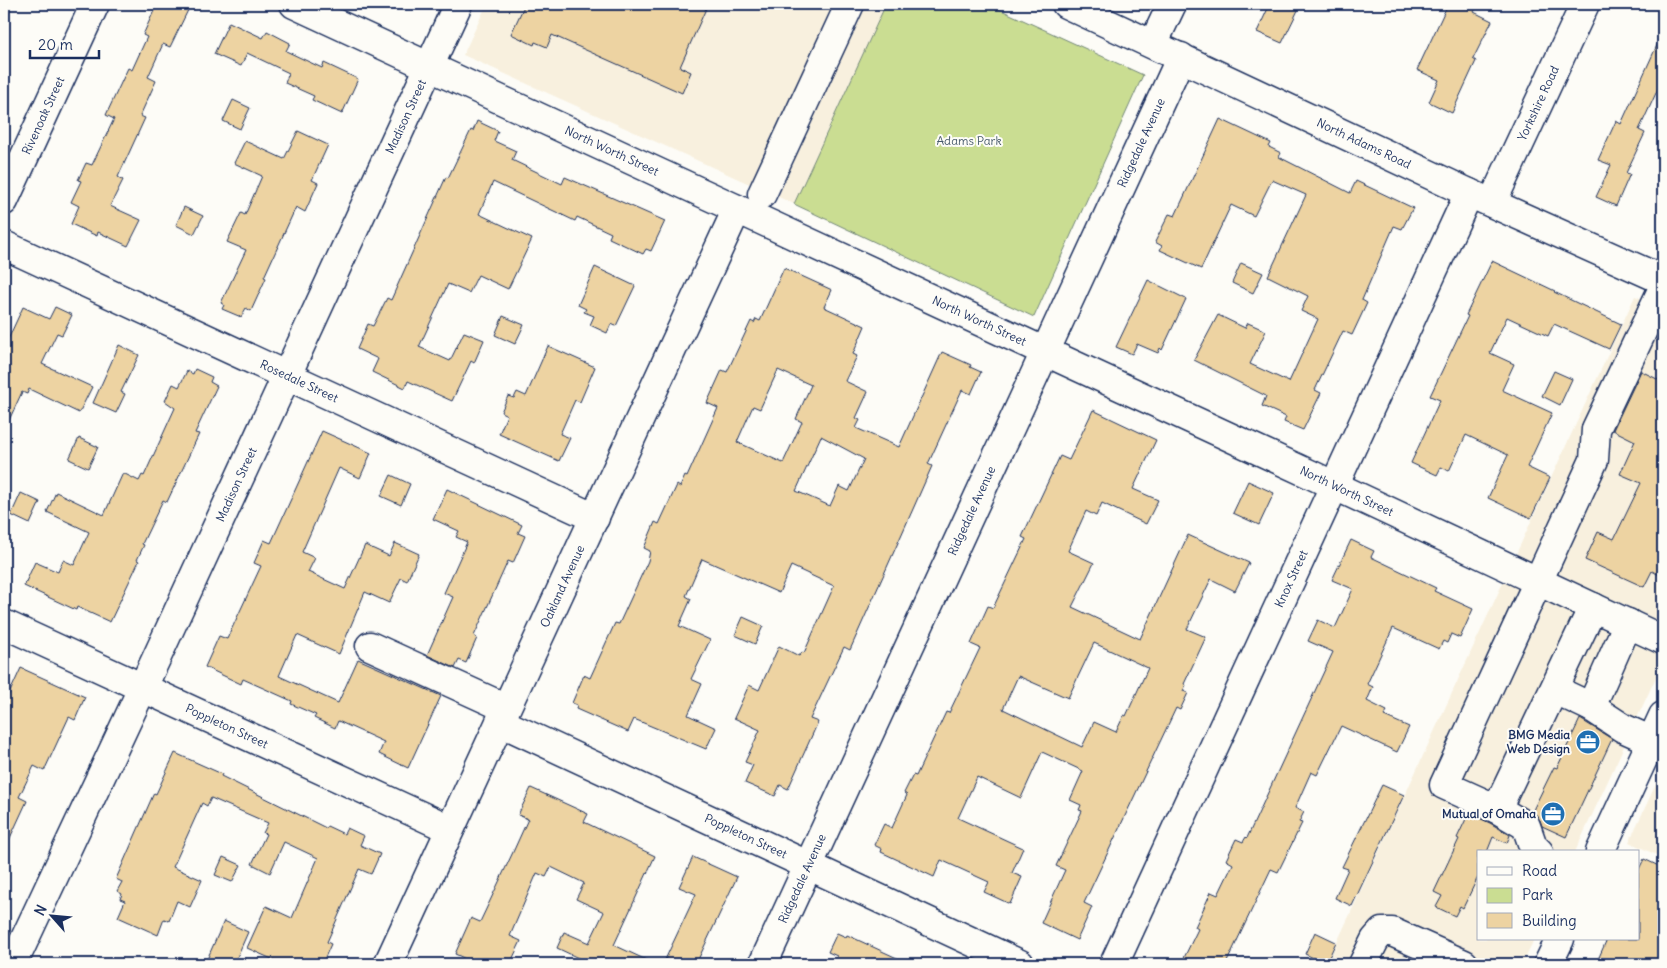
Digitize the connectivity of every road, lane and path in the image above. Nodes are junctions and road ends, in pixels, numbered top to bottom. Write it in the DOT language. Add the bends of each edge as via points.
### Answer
graph roads {
  1 [pos="95,4"];
  2 [pos="294,4"];
  3 [pos="458,4"];
  4 [pos="850,4"];
  5 [pos="1066,4"];
  6 [pos="1172,4"];
  7 [pos="1585,4"];
  8 [pos="1152,44"];
  9 [pos="1180,58"];
  10 [pos="429,66"];
  11 [pos="762,194"];
  12 [pos="1481,198"];
  13 [pos="4,201"];
  14 [pos="737,209"];
  15 [pos="4,245"];
  16 [pos="1663,280"];
  17 [pos="1663,288"];
  18 [pos="1653,337"];
  19 [pos="1045,352"];
  20 [pos="287,374"];
  21 [pos="1334,486"];
  22 [pos="595,518"];
  23 [pos="1538,582"];
  24 [pos="1593,607"];
  25 [pos="1628,623"];
  26 [pos="4,624"];
  27 [pos="1663,640"];
  28 [pos="370,646"];
  29 [pos="142,688"];
  30 [pos="1555,690"];
  31 [pos="1591,707"];
  32 [pos="503,715"];
  33 [pos="1663,716"];
  34 [pos="1652,741"];
  35 [pos="1497,809"];
  36 [pos="450,829"];
  37 [pos="1537,850"];
  38 [pos="1601,850"];
  39 [pos="808,865"];
  40 [pos="1560,940"];
  41 [pos="13,964"];
  42 [pos="388,964"];
  43 [pos="763,964"];
  44 [pos="1020,964"];
  45 [pos="1114,964"];
  46 [pos="1363,964"];
  47 [pos="1464,964"];
  48 [pos="1548,964"];
  1 -- 13 [label="street, Rivenoak Street"];
  2 -- 10 [label="street, North Worth Street"];
  3 -- 10 [label="street, Madison Street"];
  4 -- 11 [label="street"];
  5 -- 8 [label="street, North Adams Road"];
  6 -- 8 [label="street"];
  7 -- 12 [label="street, Yorkshire Road"];
  8 -- 9 [label="street, North Adams Road"];
  9 -- 12 [label="street, North Adams Road"];
  9 -- 19 [label="street, Ridgedale Avenue"];
  10 -- 14 [label="street, North Worth Street"];
  10 -- 20 [label="street, Madison Street"];
  12 -- 16 [label="street, North Adams Road"];
  12 -- 21 [label="street, Knox Street"];
  14 -- 19 [label="street, North Worth Street"];
  14 -- 22 [label="street, Oakland Avenue"];
  15 -- 20 [label="street, Rosedale Street"];
  17 -- 18 [label="street"];
  18 -- 23 [label="street" via="1596,429 1594,460"];
  19 -- 21 [label="street, North Worth Street"];
  19 -- 39 [label="street, Ridgedale Avenue"];
  20 -- 22 [label="street, Rosedale Street"];
  20 -- 29 [label="street, Madison Street"];
  21 -- 23 [label="street, North Worth Street"];
  21 -- 45 [label="street, Knox Street"];
  22 -- 32 [label="street, Oakland Avenue"];
  23 -- 24 [label="street, North Worth Street"];
  23 -- 35 [label="street" via="1444,785"];
  24 -- 25 [label="street, North Worth Street"];
  24 -- 30 [label="street"];
  25 -- 27 [label="street, North Worth Street"];
  25 -- 31 [label="street"];
  26 -- 29 [label="street, Poppleton Street"];
  28 -- 32 [label="street, Poppleton Street"];
  29 -- 36 [label="street, Poppleton Street"];
  29 -- 41 [label="street, Madison Street"];
  30 -- 31 [label="street"];
  30 -- 35 [label="street"];
  31 -- 34 [label="street" via="1623,728"];
  32 -- 36 [label="street, Oakland Avenue"];
  32 -- 39 [label="street, Poppleton Street"];
  33 -- 34 [label="street"];
  34 -- 38 [label="street"];
  35 -- 37 [label="street" via="1526,826"];
  36 -- 42 [label="street, Oakland Avenue"];
  39 -- 43 [label="street, Ridgedale Avenue"];
  39 -- 44 [label="street, Poppleton Street"];
  40 -- 48 [label="street"];
  46 -- 47 [label="street" via="1382,932 1392,932"];
}
